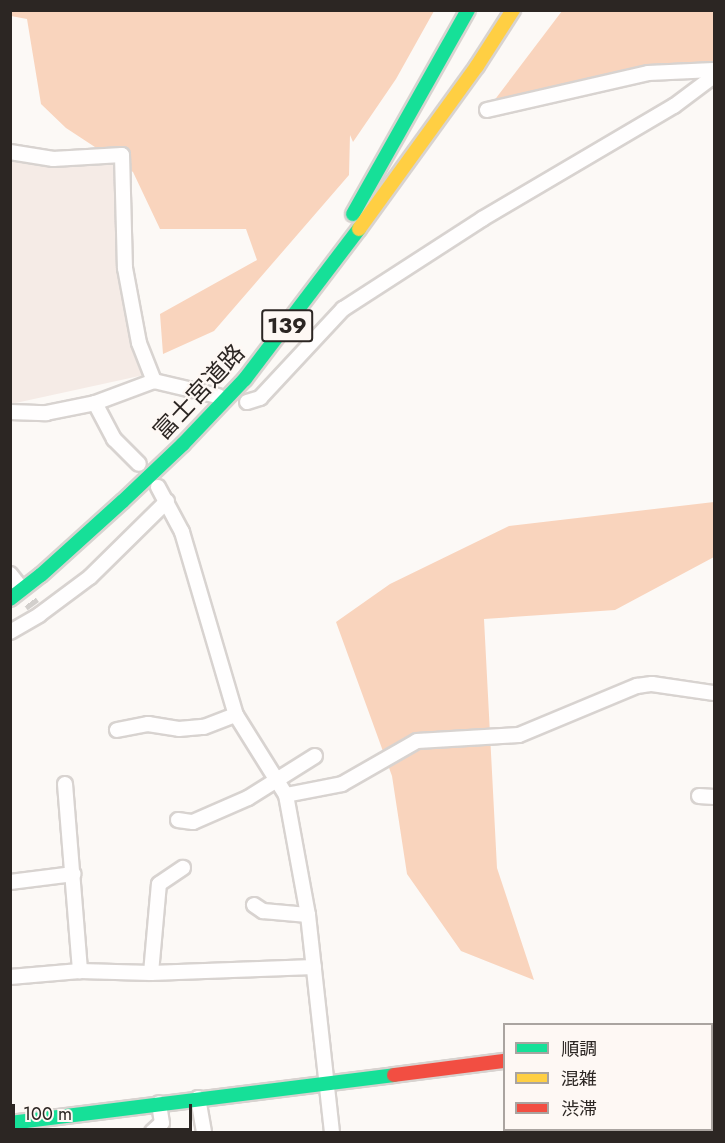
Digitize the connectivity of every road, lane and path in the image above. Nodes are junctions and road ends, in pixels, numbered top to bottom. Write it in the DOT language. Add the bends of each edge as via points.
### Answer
graph roads {
  1 [pos="468,10"];
  2 [pos="513,10"];
  3 [pos="524,10"];
  4 [pos="477,66"];
  5 [pos="714,70"];
  6 [pos="714,75"];
  7 [pos="487,110"];
  8 [pos="10,152"];
  9 [pos="245,379"];
  10 [pos="154,381"];
  11 [pos="218,396"];
  12 [pos="247,402"];
  13 [pos="95,403"];
  14 [pos="10,411"];
  15 [pos="139,464"];
  16 [pos="158,487"];
  17 [pos="167,501"];
  18 [pos="10,599"];
  19 [pos="10,632"];
  20 [pos="714,693"];
  21 [pos="236,716"];
  22 [pos="117,730"];
  23 [pos="315,756"];
  24 [pos="276,779"];
  25 [pos="65,784"];
  26 [pos="286,795"];
  27 [pos="699,796"];
  28 [pos="714,798"];
  29 [pos="178,820"];
  30 [pos="183,868"];
  31 [pos="73,874"];
  32 [pos="10,882"];
  33 [pos="254,905"];
  34 [pos="308,915"];
  35 [pos="314,967"];
  36 [pos="80,970"];
  37 [pos="150,973"];
  38 [pos="10,977"];
  39 [pos="503,1060"];
  40 [pos="326,1081"];
  41 [pos="198,1098"];
  42 [pos="159,1103"];
  43 [pos="56,1116"];
  44 [pos="10,1122"];
  45 [pos="58,1132"];
  46 [pos="152,1132"];
  47 [pos="204,1132"];
  48 [pos="332,1132"];
  1 -- 9 [label="main road" via="381,168"];
  2 -- 4 [label="main road, 富士宮道路 / 139"];
  3 -- 4 [label="main road"];
  4 -- 9 [label="main road, 富士宮道路 / 139"];
  5 -- 7 [label="street" via="648,73"];
  6 -- 12 [label="street" via="674,106 482,219 343,309 260,398"];
  8 -- 10 [label="street" via="53,159 122,156 125,268 139,343"];
  9 -- 18 [label="main road, 富士宮道路 / 139" via="102,521"];
  10 -- 11 [label="street"];
  10 -- 13 [label="street"];
  13 -- 14 [label="street" via="46,412"];
  13 -- 15 [label="street" via="114,439"];
  16 -- 17 [label="street"];
  17 -- 19 [label="street" via="90,577 36,610"];
  17 -- 21 [label="street" via="182,532"];
  20 -- 26 [label="street" via="652,684 637,686 519,735 417,741 342,784"];
  21 -- 22 [label="street" via="204,727 180,729 148,724"];
  21 -- 24 [label="street"];
  23 -- 24 [label="street"];
  24 -- 26 [label="street"];
  24 -- 29 [label="street" via="248,798 193,822"];
  25 -- 31 [label="street"];
  26 -- 34 [label="street"];
  27 -- 28 [label="street"];
  30 -- 37 [label="street" via="159,884"];
  31 -- 32 [label="street"];
  31 -- 36 [label="street"];
  33 -- 34 [label="street" via="263,911"];
  34 -- 35 [label="street"];
  35 -- 37 [label="street"];
  35 -- 40 [label="street"];
  36 -- 37 [label="street"];
  36 -- 38 [label="street"];
  39 -- 40 [label="main road"];
  40 -- 41 [label="main road"];
  40 -- 48 [label="street"];
  41 -- 42 [label="main road"];
  41 -- 47 [label="street"];
  42 -- 43 [label="main road"];
  42 -- 46 [label="street" via="162,1123"];
  43 -- 44 [label="main road"];
  43 -- 45 [label="street"];
}
